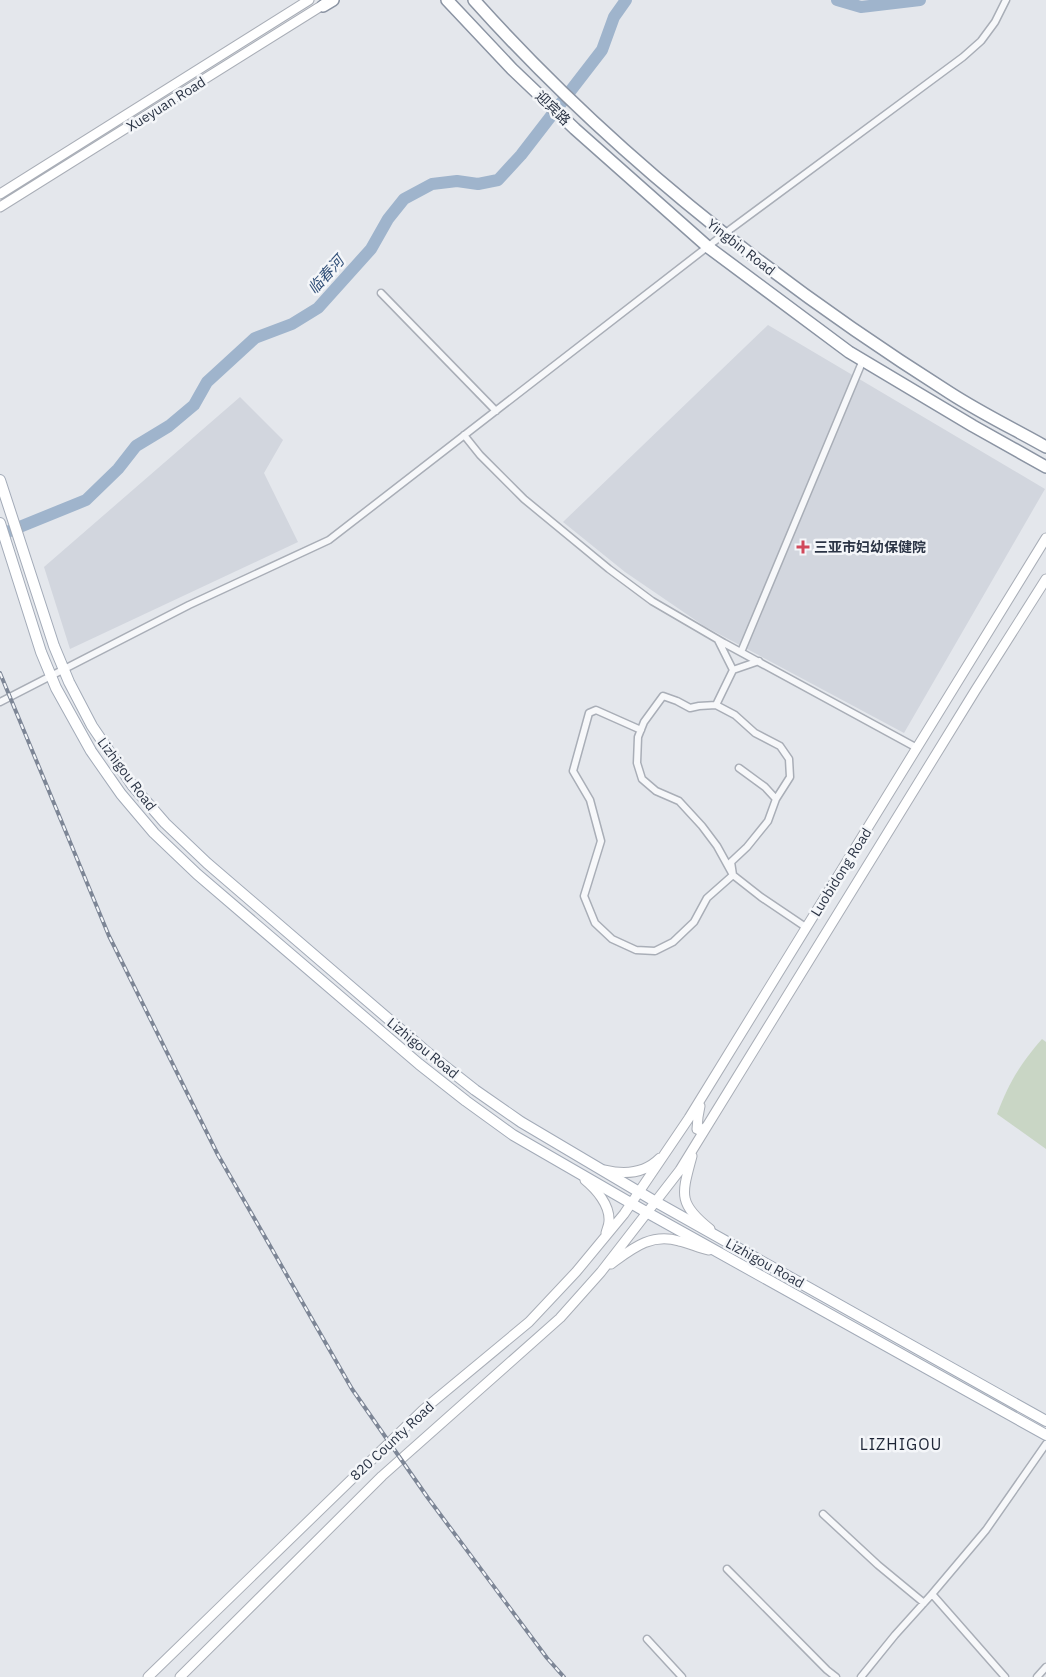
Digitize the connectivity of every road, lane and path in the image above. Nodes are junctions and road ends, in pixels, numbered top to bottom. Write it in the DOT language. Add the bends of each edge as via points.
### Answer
graph roads {
  1 [pos="309,0"];
  2 [pos="447,0"];
  3 [pos="474,0"];
  4 [pos="1006,0"];
  5 [pos="329,2"];
  6 [pos="575,129"];
  7 [pos="0,194"];
  8 [pos="0,207"];
  9 [pos="724,234"];
  10 [pos="708,247"];
  11 [pos="381,293"];
  12 [pos="862,360"];
  13 [pos="496,411"];
  14 [pos="464,435"];
  15 [pos="1046,447"];
  16 [pos="1046,467"];
  17 [pos="0,480"];
  18 [pos="0,523"];
  19 [pos="1046,538"];
  20 [pos="1046,579"];
  21 [pos="717,639"];
  22 [pos="741,652"];
  23 [pos="758,661"];
  24 [pos="63,669"];
  25 [pos="733,670"];
  26 [pos="51,676"];
  27 [pos="0,702"];
  28 [pos="716,705"];
  29 [pos="640,730"];
  30 [pos="917,748"];
  31 [pos="739,768"];
  32 [pos="776,799"];
  33 [pos="733,874"];
  34 [pos="807,928"];
  35 [pos="706,1092"];
  36 [pos="706,1127"];
  37 [pos="672,1145"];
  38 [pos="695,1145"];
  39 [pos="596,1168"];
  40 [pos="575,1172"];
  41 [pos="640,1193"];
  42 [pos="656,1202"];
  43 [pos="631,1204"];
  44 [pos="648,1213"];
  45 [pos="603,1240"];
  46 [pos="724,1240"];
  47 [pos="718,1252"];
  48 [pos="601,1272"];
  49 [pos="1046,1421"];
  50 [pos="1046,1435"];
  51 [pos="1046,1444"];
  52 [pos="823,1514"];
  53 [pos="727,1569"];
  54 [pos="932,1594"];
  55 [pos="924,1603"];
  56 [pos="647,1639"];
  57 [pos="1046,1667"];
  58 [pos="148,1677"];
  59 [pos="180,1677"];
  60 [pos="682,1677"];
  61 [pos="836,1677"];
  62 [pos="861,1677"];
  63 [pos="1005,1677"];
  64 [pos="1037,1677"];
  1 -- 7 [label="main road, Xueyuan Road"];
  2 -- 6 [label="highway, 迎宾路"];
  3 -- 9 [label="highway, Yingbin Road" via="588,116 674,194"];
  4 -- 9 [label="street" via="981,41 963,57"];
  5 -- 8 [label="main road, Xueyuan Road"];
  6 -- 10 [label="highway, Yingbin Road"];
  9 -- 10 [label="street"];
  9 -- 15 [label="highway, Yingbin Road" via="862,335 952,394"];
  10 -- 12 [label="highway, Yingbin Road"];
  10 -- 13 [label="street"];
  11 -- 13 [label="street"];
  12 -- 16 [label="highway, Yingbin Road"];
  12 -- 22 [label="street"];
  13 -- 14 [label="street"];
  14 -- 21 [label="street" via="524,499 609,569 652,601"];
  14 -- 24 [label="street" via="329,540 189,605"];
  17 -- 24 [label="main road, Lizhigou Road"];
  18 -- 26 [label="main road, Lizhigou Road"];
  19 -- 30 [label="main road, Luobidong Road"];
  20 -- 36 [label="main road, Luobidong Road"];
  21 -- 22 [label="street"];
  21 -- 25 [label="street"];
  22 -- 23 [label="street"];
  23 -- 25 [label="street"];
  23 -- 30 [label="street"];
  24 -- 26 [label="street"];
  24 -- 39 [label="main road, Lizhigou Road" via="92,726 132,785 206,863 475,1090"];
  25 -- 28 [label="street"];
  26 -- 27 [label="street"];
  26 -- 40 [label="main road, Lizhigou Road" via="90,751 121,794 154,833 197,874 458,1095"];
  28 -- 29 [label="street" via="690,708 663,696"];
  28 -- 32 [label="street" via="735,715 755,733 780,746 789,759 790,777"];
  29 -- 33 [label="street" via="637,764 642,779 656,791 679,801 717,846"];
  29 -- 33 [label="street" via="596,710 589,713 573,771 590,800 602,841 584,896 595,922 612,939 636,950 655,951 673,942 694,922 707,898"];
  30 -- 34 [label="main road, Luobidong Road"];
  31 -- 32 [label="street"];
  32 -- 33 [label="street" via="768,820 731,862"];
  33 -- 34 [label="street"];
  34 -- 35 [label="main road, Luobidong Road"];
  35 -- 36 [label="main road" via="697,1130"];
  35 -- 37 [label="main road, Luobidong Road"];
  36 -- 38 [label="main road, Luobidong Road"];
  37 -- 39 [label="main road" via="658,1161 642,1171 618,1174"];
  37 -- 41 [label="main road, Luobidong Road"];
  38 -- 42 [label="main road, Luobidong Road"];
  38 -- 46 [label="main road" via="683,1194 688,1209"];
  39 -- 41 [label="main road, Lizhigou Road"];
  40 -- 43 [label="main road, Lizhigou Road"];
  40 -- 45 [label="main road" via="594,1188 606,1205 610,1220"];
  41 -- 42 [label="main road, Lizhigou Road"];
  41 -- 43 [label="main road, Luobidong Road"];
  42 -- 44 [label="main road, Luobidong Road"];
  42 -- 46 [label="main road, Lizhigou Road"];
  43 -- 44 [label="main road, Lizhigou Road"];
  43 -- 45 [label="main road, 820 County Road"];
  44 -- 47 [label="main road, Lizhigou Road"];
  44 -- 48 [label="main road, 820 County Road"];
  45 -- 58 [label="main road, 820 County Road" via="529,1322 423,1410"];
  46 -- 49 [label="main road, Lizhigou Road"];
  47 -- 48 [label="main road" via="659,1238 641,1244"];
  47 -- 50 [label="main road, Lizhigou Road"];
  48 -- 59 [label="main road, 820 County Road" via="560,1318 382,1476"];
  51 -- 54 [label="street" via="986,1530"];
  52 -- 55 [label="street"];
  53 -- 61 [label="street"];
  54 -- 55 [label="street"];
  54 -- 63 [label="street"];
  55 -- 62 [label="street"];
  56 -- 60 [label="street"];
  57 -- 64 [label="street"];
}
